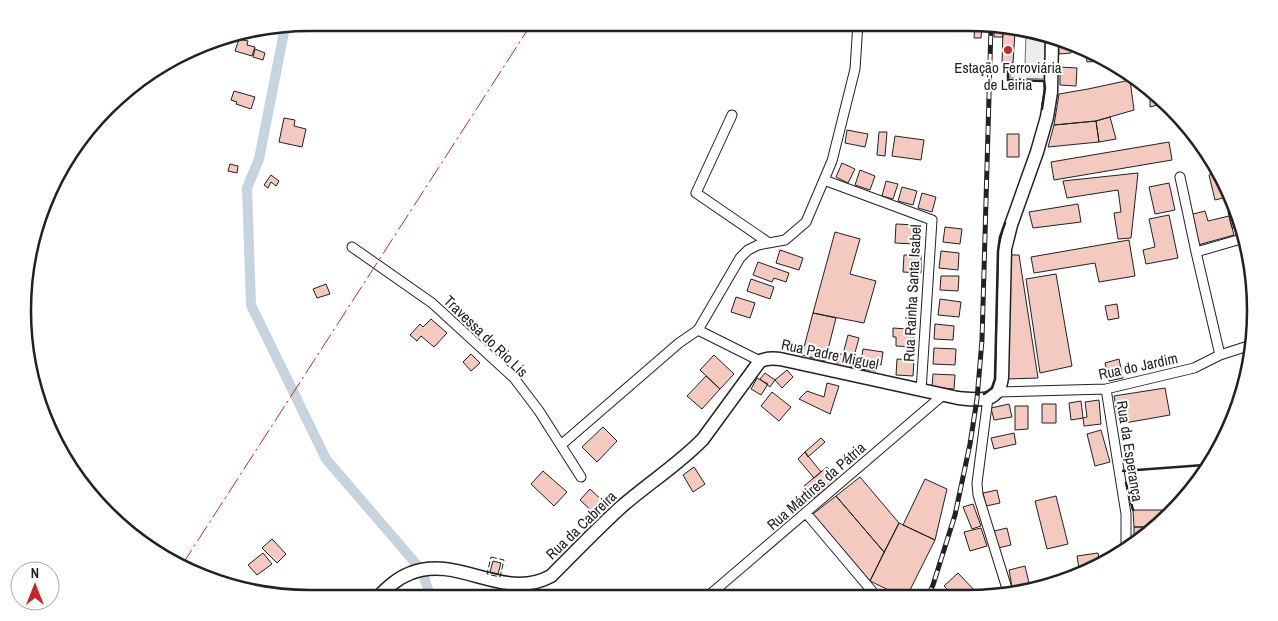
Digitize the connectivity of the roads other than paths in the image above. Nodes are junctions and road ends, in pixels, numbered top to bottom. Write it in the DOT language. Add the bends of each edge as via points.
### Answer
graph roads {
  1 [pos="857,31"];
  2 [pos="1052,45"];
  3 [pos="732,115"];
  4 [pos="1180,178"];
  5 [pos="824,180"];
  6 [pos="1237,240"];
  7 [pos="769,243"];
  8 [pos="352,247"];
  9 [pos="1196,252"];
  10 [pos="698,330"];
  11 [pos="1244,347"];
  12 [pos="1220,355"];
  13 [pos="760,361"];
  14 [pos="1106,388"];
  15 [pos="921,391"];
  16 [pos="943,395"];
  17 [pos="994,395"];
  18 [pos="561,445"];
  19 [pos="581,476"];
  20 [pos="806,513"];
  21 [pos="1126,541"];
  22 [pos="1006,587"];
  23 [pos="386,590"];
  24 [pos="715,590"];
  25 [pos="871,590"];
  1 -- 5 [label="street" via="855,69 832,161"];
  2 -- 17 [label="main road" via="1051,92 1044,129 1005,249 1002,377"];
  3 -- 7 [label="street" via="696,192"];
  4 -- 9 [label="street"];
  5 -- 7 [label="street" via="806,222 786,240"];
  5 -- 15 [label="street, Rua Rainha Santa Isabel" via="932,220"];
  6 -- 9 [label="street"];
  7 -- 10 [label="street" via="758,244 740,258"];
  8 -- 18 [label="street, Travessa do Rio Lis" via="432,303 514,378"];
  9 -- 12 [label="street"];
  10 -- 13 [label="street, Rua Padre Miguel"];
  10 -- 18 [label="street"];
  11 -- 12 [label="street, Rua do Jardim"];
  12 -- 14 [label="street, Rua do Jardim" via="1194,368"];
  13 -- 15 [label="main road, Rua Padre Miguel" via="780,359"];
  13 -- 23 [label="main road, Rua da Cabreira" via="703,439 680,462 621,508 551,576 514,585 449,569 428,568 400,578"];
  14 -- 17 [label="street, Rua do Jardim"];
  14 -- 21 [label="street, Rua da Esperança" via="1126,514"];
  15 -- 16 [label="main road, Rua Padre Miguel"];
  16 -- 17 [label="main road, Rua Padre Miguel" via="968,399"];
  16 -- 20 [label="street, Rua Mártires da Pátria"];
  17 -- 22 [label="street" via="977,489"];
  18 -- 19 [label="street, Travessa do Rio Lis"];
  20 -- 24 [label="street, Rua Mártires da Pátria"];
  20 -- 25 [label="street"];
}
